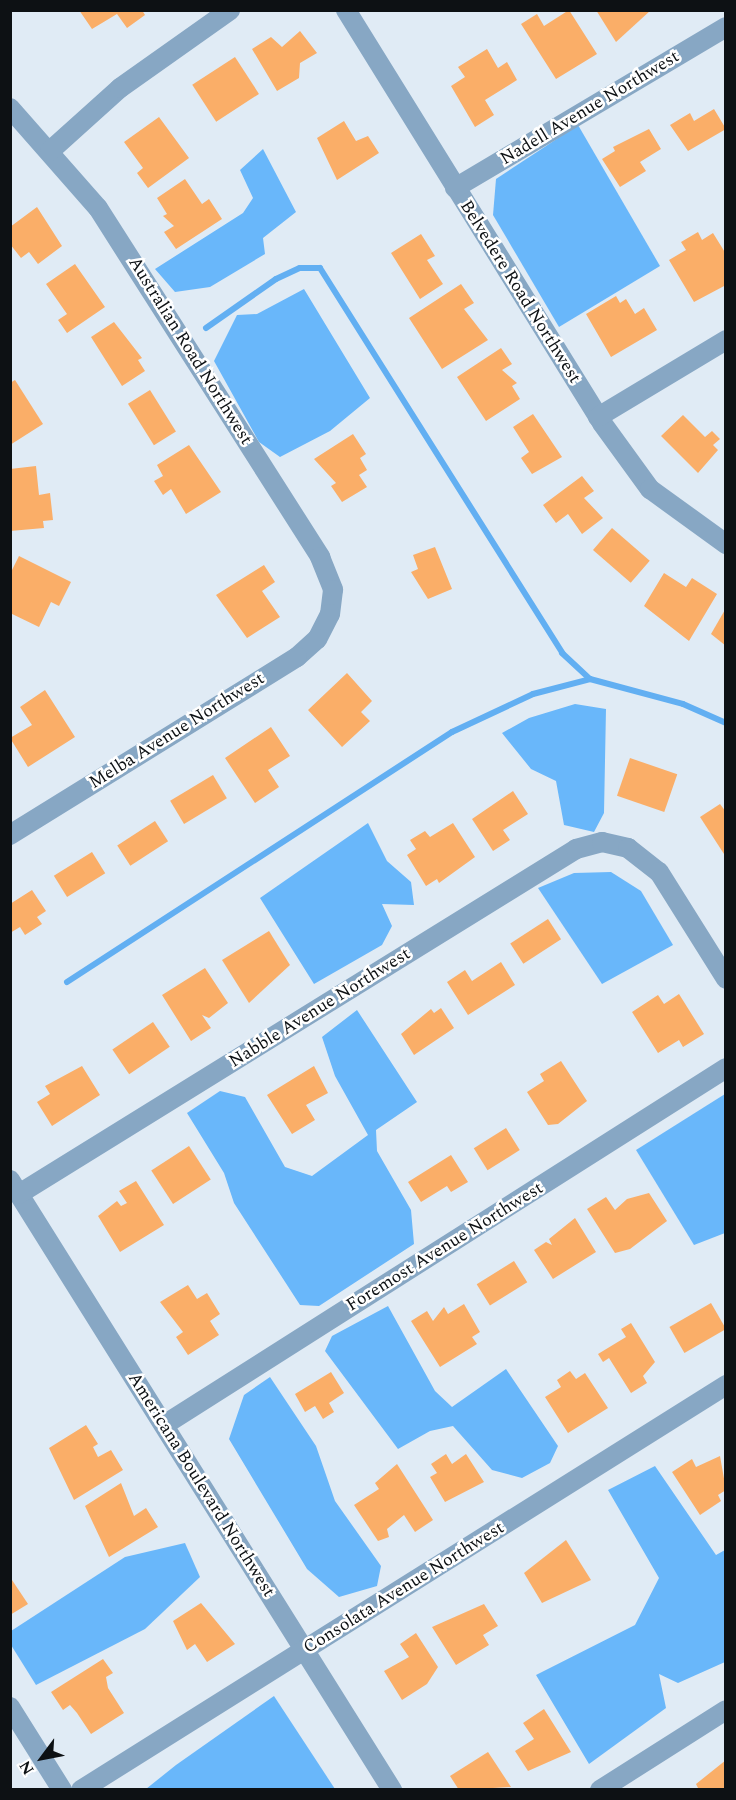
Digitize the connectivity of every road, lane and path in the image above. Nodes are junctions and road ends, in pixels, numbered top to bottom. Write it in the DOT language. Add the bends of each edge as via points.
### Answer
graph roads {
  1 [pos="230,10"];
  2 [pos="346,10"];
  3 [pos="726,27"];
  4 [pos="10,108"];
  5 [pos="50,151"];
  6 [pos="455,188"];
  7 [pos="726,340"];
  8 [pos="597,417"];
  9 [pos="726,544"];
  10 [pos="330,614"];
  11 [pos="10,835"];
  12 [pos="726,979"];
  13 [pos="726,1068"];
  14 [pos="15,1187"];
  15 [pos="726,1385"];
  16 [pos="164,1425"];
  17 [pos="305,1650"];
  18 [pos="10,1707"];
  19 [pos="726,1710"];
  20 [pos="62,1790"];
  21 [pos="81,1790"];
  22 [pos="392,1790"];
  23 [pos="600,1790"];
  1 -- 5 [label="street" via="120,88"];
  2 -- 6 [label="street, Belvedere Road Northwest"];
  3 -- 6 [label="street, Nadell Avenue Northwest"];
  4 -- 5 [label="street, Australian Road Northwest"];
  5 -- 10 [label="street, Australian Road Northwest" via="99,208 320,557 333,590"];
  6 -- 8 [label="street, Belvedere Road Northwest"];
  7 -- 8 [label="street"];
  8 -- 9 [label="street, Belvedere Road Northwest" via="650,489"];
  10 -- 11 [label="street, Melba Avenue Northwest" via="317,639 297,657"];
  12 -- 14 [label="street, Nabble Avenue Northwest" via="659,872 628,848 602,842 576,849"];
  13 -- 16 [label="street, Foremost Avenue Northwest"];
  14 -- 16 [label="street, Americana Boulevard Northwest"];
  15 -- 17 [label="street, Consolata Avenue Northwest"];
  16 -- 17 [label="street, Americana Boulevard Northwest"];
  17 -- 21 [label="street, Consolata Avenue Northwest"];
  17 -- 22 [label="street, Americana Boulevard Northwest"];
  18 -- 20 [label="street"];
  19 -- 23 [label="street"];
}
